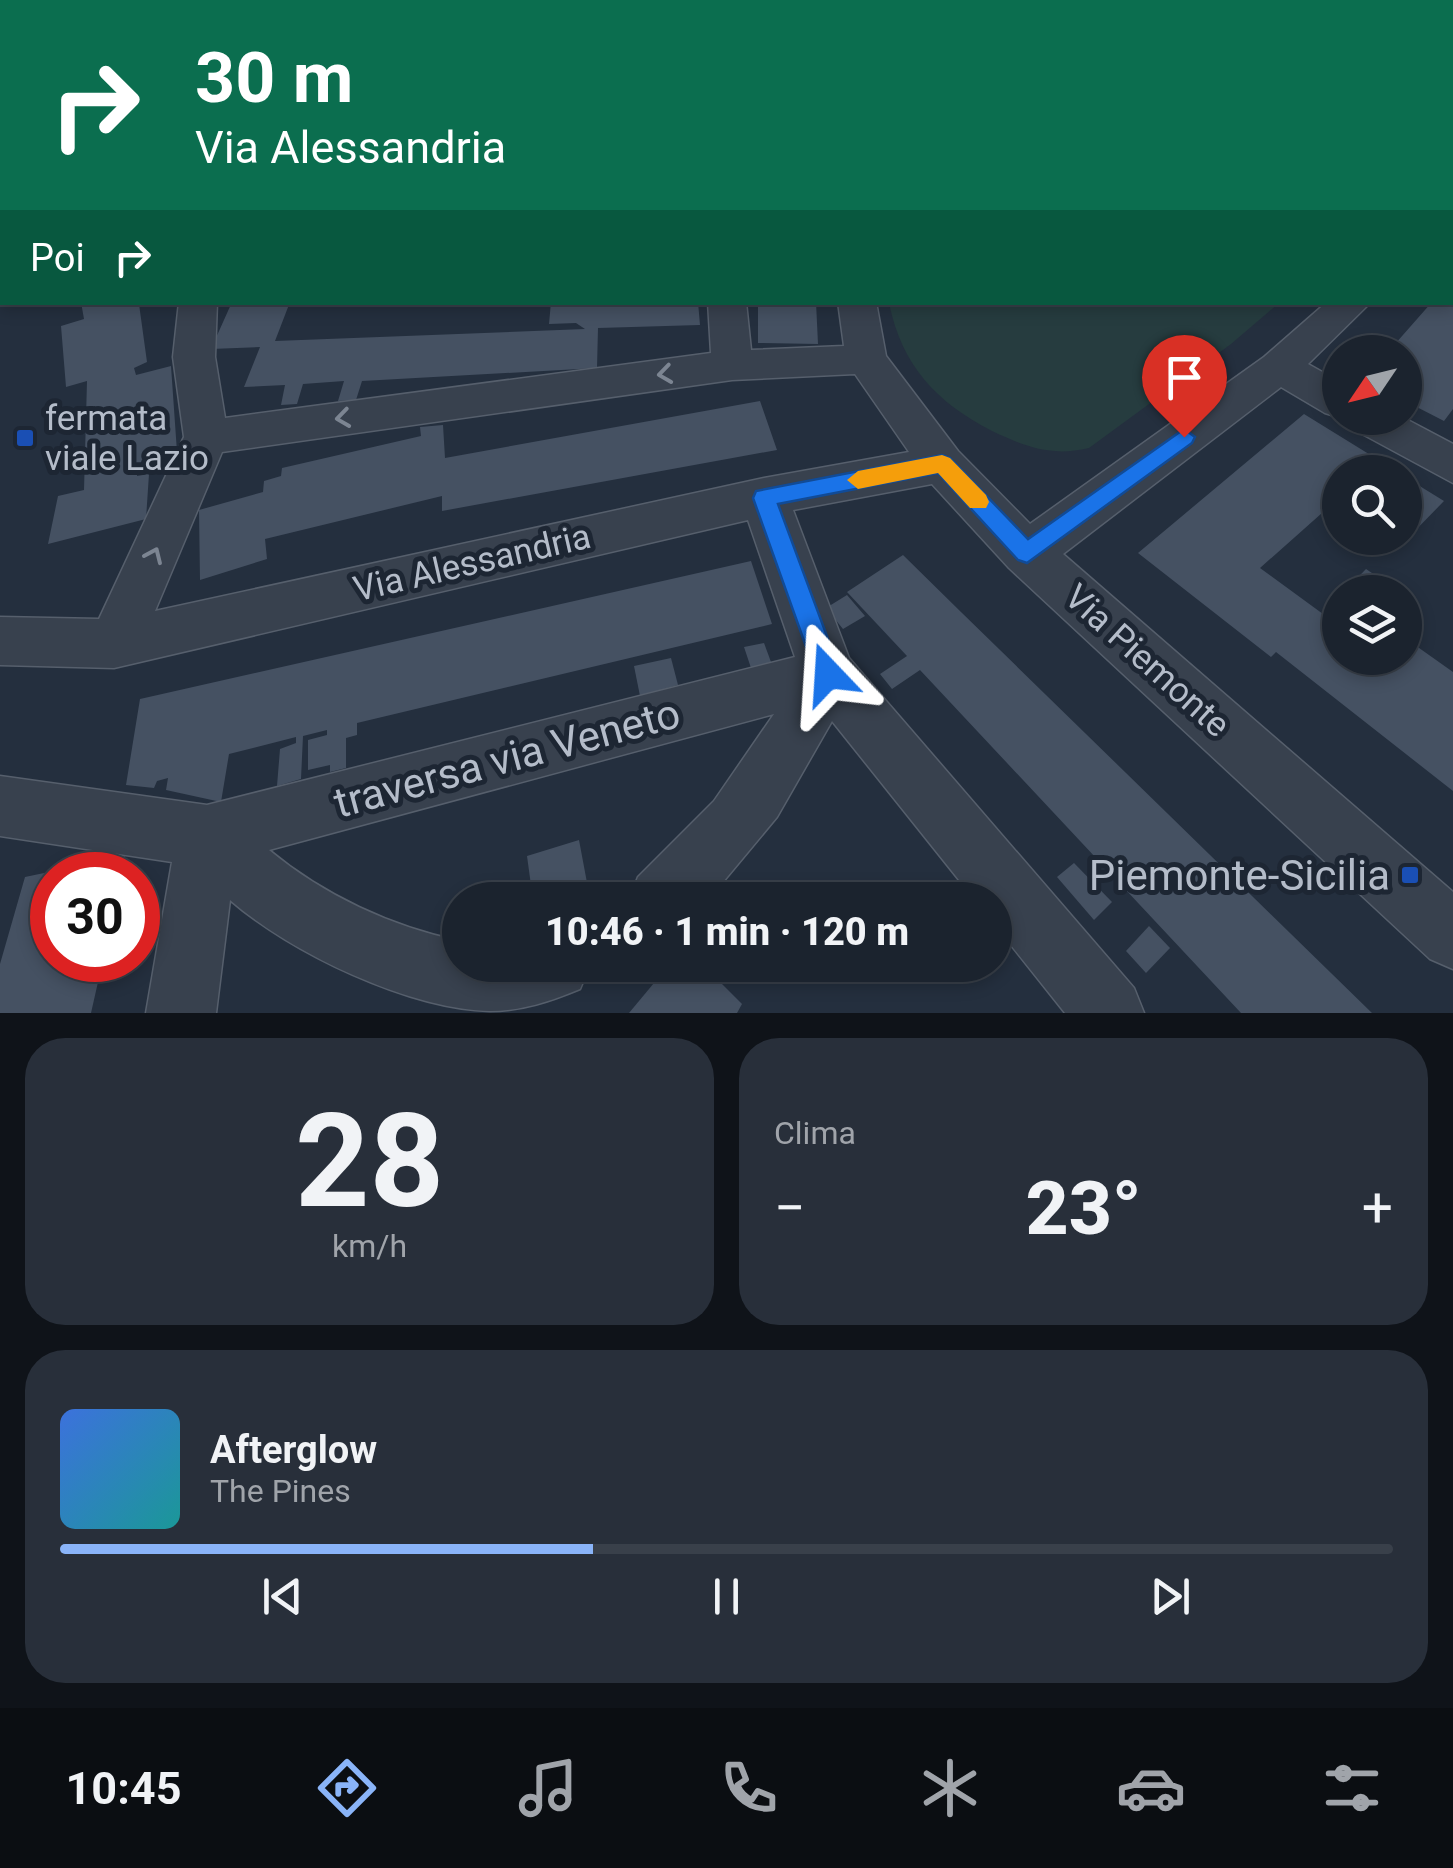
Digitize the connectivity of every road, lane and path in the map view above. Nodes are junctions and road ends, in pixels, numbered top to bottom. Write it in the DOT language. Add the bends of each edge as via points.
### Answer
graph roads {
  1 [pos="198,305"];
  2 [pos="727,305"];
  3 [pos="857,305"];
  4 [pos="1349,305"];
  5 [pos="866,359"];
  6 [pos="732,365"];
  7 [pos="1278,368"];
  8 [pos="1322,392"];
  9 [pos="1398,435"];
  10 [pos="206,437"];
  11 [pos="942,464"];
  12 [pos="1453,466"];
  13 [pos="764,498"];
  14 [pos="1027,553"];
  15 [pos="0,642"];
  16 [pos="114,644"];
  17 [pos="828,674"];
  18 [pos="0,806"];
  19 [pos="207,836"];
  20 [pos="682,882"];
  21 [pos="1453,936"];
  22 [pos="442,970"];
  23 [pos="181,1013"];
  24 [pos="1109,1013"];
  1 -- 10 [label="street" via="194,357"];
  2 -- 6 [label="street"];
  3 -- 5 [label="street, Via Piemonte"];
  4 -- 7 [label="street"];
  5 -- 6 [label="street"];
  5 -- 11 [label="street, Via Piemonte"];
  6 -- 10 [label="street, one-way"];
  7 -- 8 [label="street"];
  7 -- 14 [label="street"];
  9 -- 12 [label="street"];
  16 -- 10 [label="street, one-way"];
  11 -- 13 [label="street, Via Alessandria"];
  11 -- 14 [label="street, Via Piemonte"];
  13 -- 16 [label="street, Via Alessandria"];
  13 -- 17 [label="street"];
  14 -- 21 [label="street, Via Piemonte"];
  15 -- 16 [label="street, Via Alessandria"];
  17 -- 19 [label="street, traversa via Veneto"];
  17 -- 20 [label="street" via="745,816"];
  17 -- 24 [label="street"];
  18 -- 19 [label="street, traversa via Veneto"];
  19 -- 22 [label="street" via="267,890 374,949"];
  19 -- 23 [label="street"];
}
